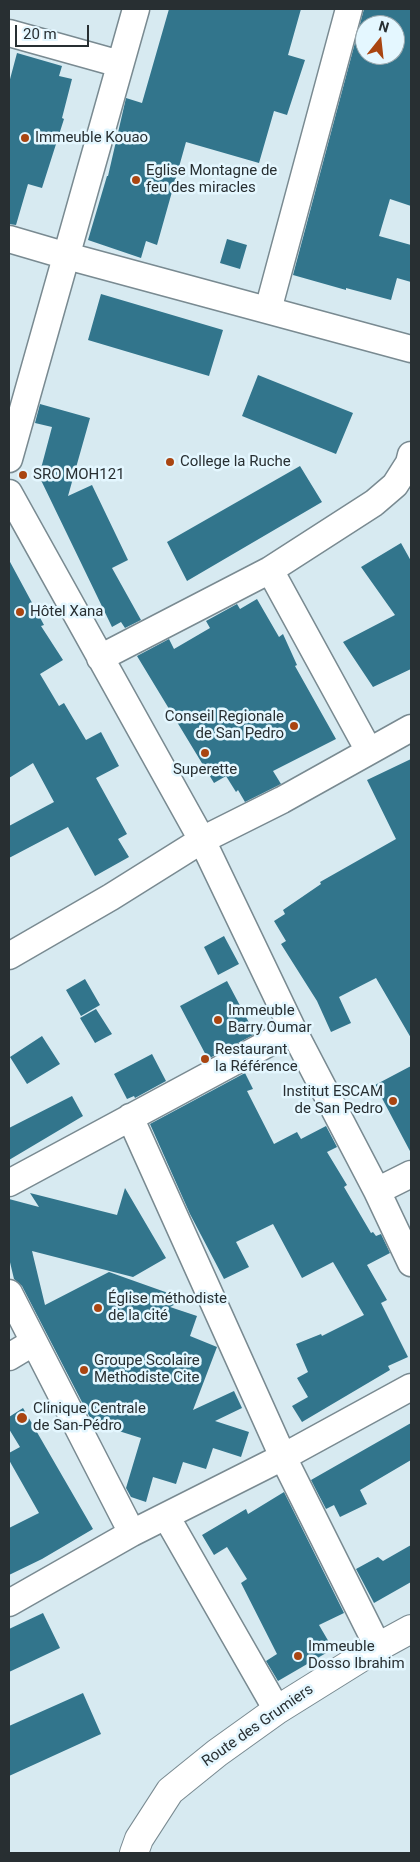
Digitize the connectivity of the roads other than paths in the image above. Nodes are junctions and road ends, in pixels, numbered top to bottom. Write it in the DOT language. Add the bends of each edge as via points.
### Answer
graph roads {
  1 [pos="136,9"];
  2 [pos="349,9"];
  3 [pos="9,33"];
  4 [pos="120,64"];
  5 [pos="9,239"];
  6 [pos="67,256"];
  7 [pos="268,310"];
  8 [pos="411,349"];
  9 [pos="411,455"];
  10 [pos="9,459"];
  11 [pos="9,493"];
  12 [pos="270,570"];
  13 [pos="100,658"];
  14 [pos="411,728"];
  15 [pos="369,751"];
  16 [pos="202,840"];
  17 [pos="9,956"];
  18 [pos="292,1030"];
  19 [pos="130,1117"];
  20 [pos="411,1174"];
  21 [pos="9,1183"];
  22 [pos="377,1191"];
  23 [pos="411,1263"];
  24 [pos="9,1293"];
  25 [pos="34,1342"];
  26 [pos="9,1356"];
  27 [pos="411,1387"];
  28 [pos="283,1457"];
  29 [pos="166,1516"];
  30 [pos="132,1533"];
  31 [pos="9,1603"];
  32 [pos="411,1629"];
  33 [pos="378,1647"];
  34 [pos="277,1710"];
  35 [pos="134,1853"];
  1 -- 4 [label="street"];
  2 -- 7 [label="street"];
  3 -- 4 [label="street"];
  4 -- 6 [label="street"];
  5 -- 6 [label="street"];
  6 -- 7 [label="street"];
  6 -- 10 [label="street"];
  7 -- 8 [label="street"];
  9 -- 12 [label="street" via="395,485 374,503"];
  11 -- 13 [label="street"];
  12 -- 13 [label="street"];
  12 -- 15 [label="street"];
  13 -- 16 [label="street"];
  14 -- 15 [label="street"];
  15 -- 16 [label="street"];
  16 -- 17 [label="street"];
  16 -- 18 [label="street"];
  18 -- 19 [label="street"];
  18 -- 22 [label="street"];
  19 -- 21 [label="street"];
  19 -- 28 [label="street"];
  20 -- 22 [label="street"];
  22 -- 23 [label="street"];
  24 -- 25 [label="street"];
  25 -- 26 [label="street"];
  25 -- 30 [label="street"];
  27 -- 28 [label="street"];
  28 -- 29 [label="street"];
  28 -- 33 [label="street"];
  29 -- 30 [label="street"];
  29 -- 34 [label="street"];
  30 -- 31 [label="street"];
  32 -- 33 [label="main road, Route des Grumiers"];
  33 -- 34 [label="main road, Route des Grumiers"];
  34 -- 35 [label="main road, Route des Grumiers" via="170,1792 139,1839"];
}
